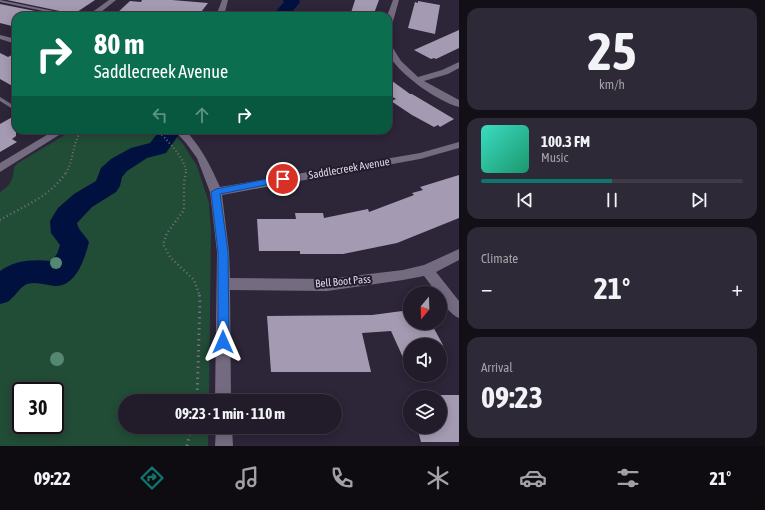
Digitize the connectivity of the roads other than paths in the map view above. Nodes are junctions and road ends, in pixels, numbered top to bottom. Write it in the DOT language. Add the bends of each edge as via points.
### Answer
graph roads {
  1 [pos="0,0"];
  2 [pos="113,0"];
  3 [pos="225,0"];
  4 [pos="396,0"];
  5 [pos="56,12"];
  6 [pos="96,12"];
  7 [pos="221,12"];
  8 [pos="392,12"];
  9 [pos="0,37"];
  10 [pos="12,41"];
  11 [pos="392,54"];
  12 [pos="459,65"];
  13 [pos="417,80"];
  14 [pos="0,99"];
  15 [pos="459,104"];
  16 [pos="12,106"];
  17 [pos="52,134"];
  18 [pos="183,134"];
  19 [pos="459,145"];
  20 [pos="0,168"];
  21 [pos="216,192"];
  22 [pos="459,254"];
  23 [pos="427,270"];
  24 [pos="224,284"];
  25 [pos="459,312"];
  26 [pos="223,394"];
  27 [pos="224,434"];
  28 [pos="224,446"];
  1 -- 5 [label="lane"];
  2 -- 6 [label="street"];
  3 -- 7 [label="street"];
  4 -- 8 [label="street"];
  9 -- 10 [label="street"];
  11 -- 13 [label="street" via="397,62"];
  12 -- 13 [label="street"];
  13 -- 15 [label="street"];
  14 -- 16 [label="lane"];
  17 -- 20 [label="street"];
  18 -- 21 [label="street" via="202,158"];
  19 -- 21 [label="street, Saddlecreek Avenue" via="420,156"];
  21 -- 24 [label="street"];
  22 -- 23 [label="street, Bell Boot Pass"];
  23 -- 24 [label="street, Bell Boot Pass" via="327,285"];
  23 -- 25 [label="street"];
  24 -- 26 [label="street"];
  27 -- 28 [label="street"];
}
